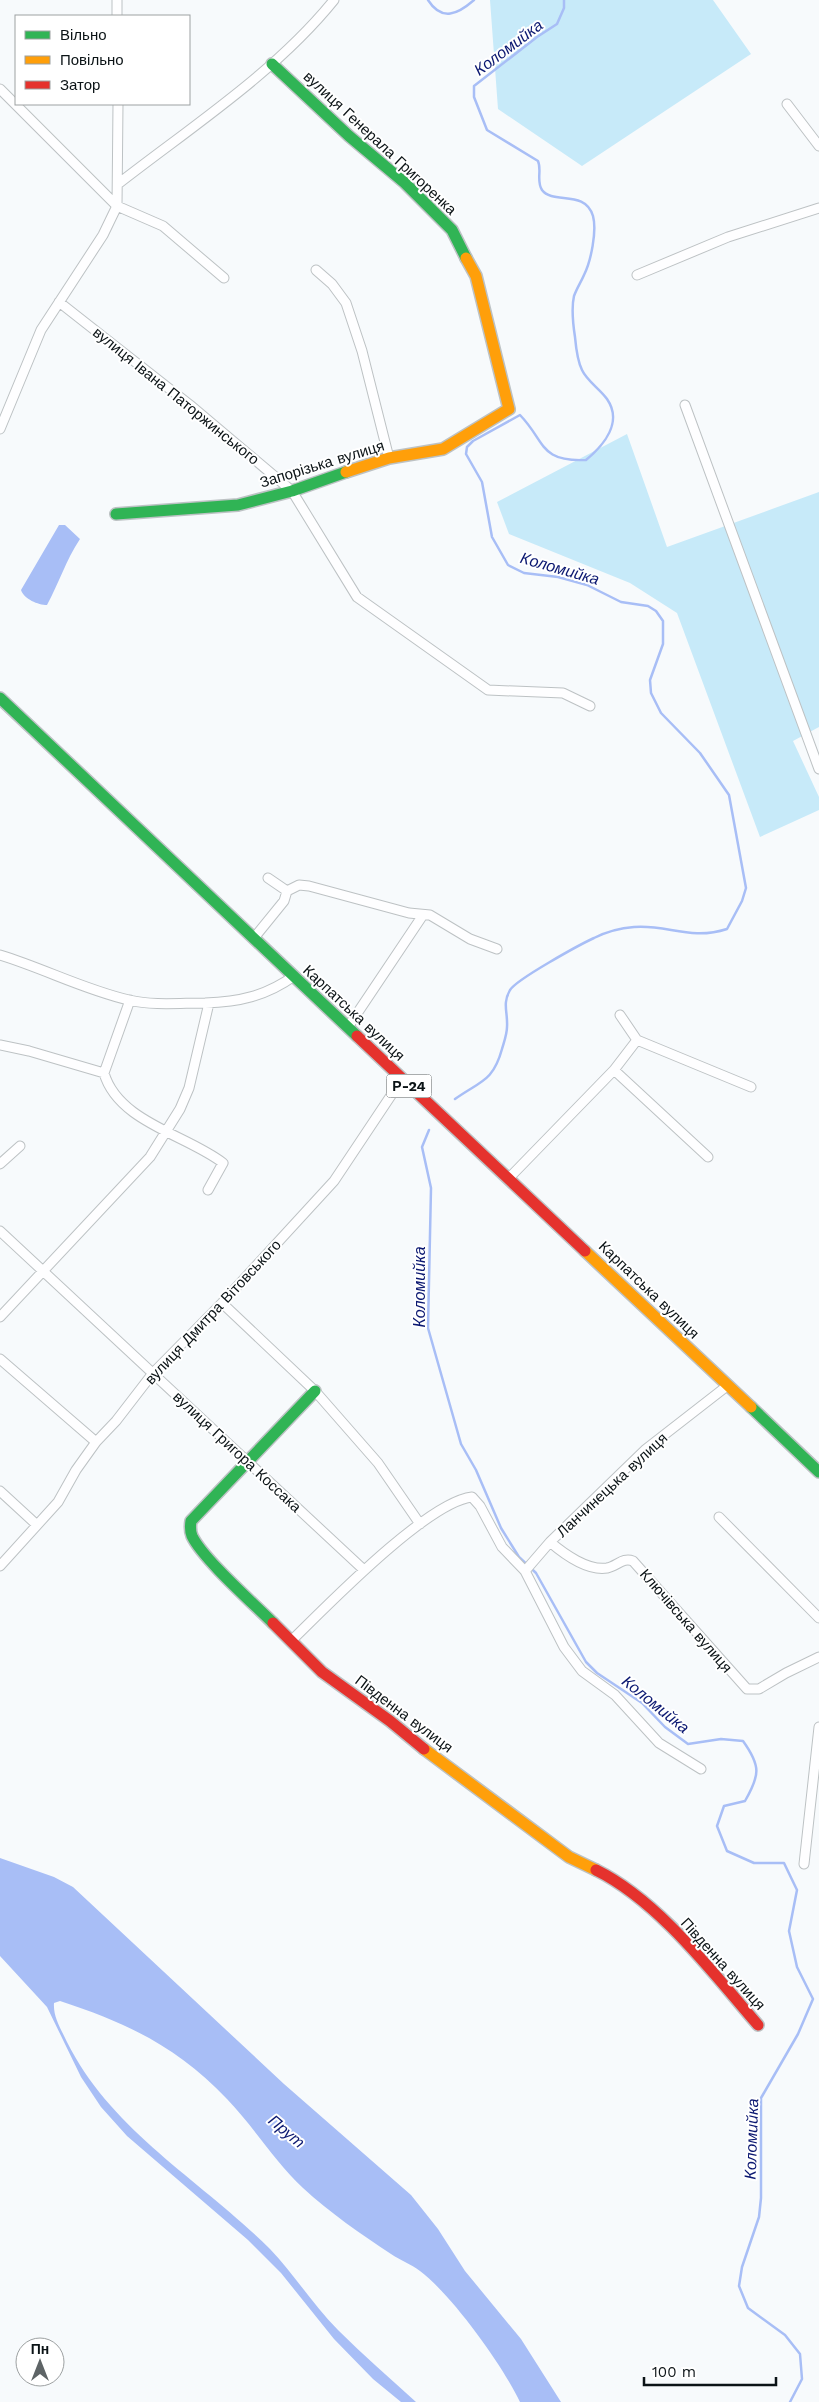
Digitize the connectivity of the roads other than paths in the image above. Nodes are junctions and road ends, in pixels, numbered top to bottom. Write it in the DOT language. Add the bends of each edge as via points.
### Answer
graph roads {
  1 [pos="117,0"];
  2 [pos="334,0"];
  3 [pos="118,15"];
  4 [pos="272,64"];
  5 [pos="0,89"];
  6 [pos="15,104"];
  7 [pos="787,104"];
  8 [pos="16,105"];
  9 [pos="118,105"];
  10 [pos="819,146"];
  11 [pos="118,184"];
  12 [pos="117,206"];
  13 [pos="819,208"];
  14 [pos="316,270"];
  15 [pos="637,275"];
  16 [pos="224,278"];
  17 [pos="59,302"];
  18 [pos="504,392"];
  19 [pos="685,405"];
  20 [pos="0,429"];
  21 [pos="389,458"];
  22 [pos="292,491"];
  23 [pos="116,514"];
  24 [pos="0,698"];
  25 [pos="590,706"];
  26 [pos="819,769"];
  27 [pos="268,878"];
  28 [pos="287,891"];
  29 [pos="423,914"];
  30 [pos="254,938"];
  31 [pos="497,949"];
  32 [pos="0,954"];
  33 [pos="294,976"];
  34 [pos="130,1000"];
  35 [pos="209,1003"];
  36 [pos="620,1015"];
  37 [pos="348,1027"];
  38 [pos="637,1040"];
  39 [pos="0,1045"];
  40 [pos="614,1070"];
  41 [pos="104,1073"];
  42 [pos="402,1079"];
  43 [pos="751,1087"];
  44 [pos="166,1132"];
  45 [pos="20,1146"];
  46 [pos="708,1157"];
  47 [pos="0,1164"];
  48 [pos="509,1178"];
  49 [pos="208,1190"];
  50 [pos="0,1231"];
  51 [pos="44,1271"];
  52 [pos="222,1302"];
  53 [pos="0,1316"];
  54 [pos="0,1359"];
  55 [pos="152,1373"];
  56 [pos="727,1386"];
  57 [pos="315,1391"];
  58 [pos="96,1442"];
  59 [pos="247,1460"];
  60 [pos="819,1472"];
  61 [pos="0,1491"];
  62 [pos="719,1517"];
  63 [pos="420,1524"];
  64 [pos="37,1525"];
  65 [pos="550,1542"];
  66 [pos="0,1566"];
  67 [pos="528,1567"];
  68 [pos="364,1570"];
  69 [pos="819,1618"];
  70 [pos="291,1641"];
  71 [pos="819,1657"];
  72 [pos="819,1727"];
  73 [pos="701,1769"];
  74 [pos="804,1864"];
  75 [pos="758,2025"];
  1 -- 3 [label="street"];
  2 -- 4 [label="street"];
  4 -- 11 [label="street"];
  4 -- 18 [label="street, вулиця Генерала Григоренка" via="405,183 452,230 476,276"];
  5 -- 6 [label="street"];
  7 -- 10 [label="street"];
  8 -- 12 [label="street"];
  9 -- 11 [label="street"];
  11 -- 12 [label="street"];
  12 -- 16 [label="street" via="163,226"];
  12 -- 17 [label="street" via="110,224"];
  13 -- 15 [label="street" via="728,237"];
  14 -- 21 [label="street" via="346,303 362,351"];
  17 -- 20 [label="street" via="29,353"];
  17 -- 22 [label="street, вулиця Івана Паторжинського" via="190,405"];
  18 -- 21 [label="street, Запорізька вулиця" via="509,409 443,449"];
  19 -- 26 [label="street"];
  21 -- 22 [label="street, Запорізька вулиця"];
  22 -- 23 [label="street, Запорізька вулиця" via="238,505"];
  22 -- 25 [label="street, вулиця Івана Паторжинського" via="358,597 488,690 563,693"];
  24 -- 30 [label="street, Карпатська вулиця / Р-24"];
  27 -- 28 [label="street"];
  28 -- 29 [label="street" via="309,886 371,904"];
  28 -- 30 [label="street" via="284,901"];
  29 -- 31 [label="street" via="437,918 470,939"];
  29 -- 37 [label="street"];
  30 -- 33 [label="street, Карпатська вулиця / Р-24"];
  32 -- 34 [label="street"];
  33 -- 35 [label="street" via="257,997"];
  33 -- 37 [label="street, Карпатська вулиця / Р-24"];
  34 -- 35 [label="street"];
  34 -- 41 [label="street"];
  35 -- 44 [label="street" via="189,1088"];
  36 -- 38 [label="street"];
  37 -- 42 [label="street, Карпатська вулиця / Р-24"];
  38 -- 40 [label="street"];
  38 -- 43 [label="street"];
  39 -- 41 [label="street"];
  40 -- 46 [label="street"];
  40 -- 48 [label="street"];
  41 -- 44 [label="street" via="108,1087 123,1103"];
  42 -- 48 [label="street, Карпатська вулиця / Р-24"];
  42 -- 52 [label="street, вулиця Дмитра Вітовського" via="334,1181"];
  44 -- 49 [label="street" via="223,1163"];
  44 -- 51 [label="street" via="139,1171"];
  45 -- 47 [label="street"];
  48 -- 56 [label="street, Карпатська вулиця / Р-24"];
  50 -- 51 [label="street, вулиця Григора Коссака"];
  51 -- 53 [label="street"];
  51 -- 55 [label="street, вулиця Григора Коссака"];
  52 -- 55 [label="street, вулиця Дмитра Вітовського"];
  52 -- 57 [label="street"];
  54 -- 58 [label="street"];
  55 -- 58 [label="street, вулиця Дмитра Вітовського"];
  55 -- 59 [label="street, вулиця Григора Коссака"];
  56 -- 60 [label="street, Карпатська вулиця / Р-24"];
  56 -- 65 [label="street, Ланчинецька вулиця" via="646,1449"];
  57 -- 59 [label="street, Південна вулиця"];
  57 -- 63 [label="street" via="384,1469"];
  58 -- 64 [label="street, вулиця Дмитра Вітовського" via="58,1502"];
  59 -- 68 [label="street, вулиця Григора Коссака"];
  59 -- 70 [label="street, Південна вулиця" via="191,1521 189,1528 203,1552"];
  61 -- 64 [label="street"];
  62 -- 69 [label="street"];
  63 -- 67 [label="street" via="449,1506 472,1497 502,1546"];
  63 -- 68 [label="street"];
  64 -- 66 [label="street, вулиця Дмитра Вітовського"];
  65 -- 67 [label="street, Ланчинецька вулиця"];
  65 -- 71 [label="street, Ключівська вулиця" via="590,1566 606,1568 624,1560 633,1561 747,1689 759,1689"];
  67 -- 73 [label="street" via="564,1647 582,1671 615,1696 659,1743"];
  68 -- 70 [label="street"];
  70 -- 75 [label="street, Південна вулиця" via="322,1672 390,1720 521,1823 569,1857 629,1890 682,1937"];
  72 -- 74 [label="street"];
}
